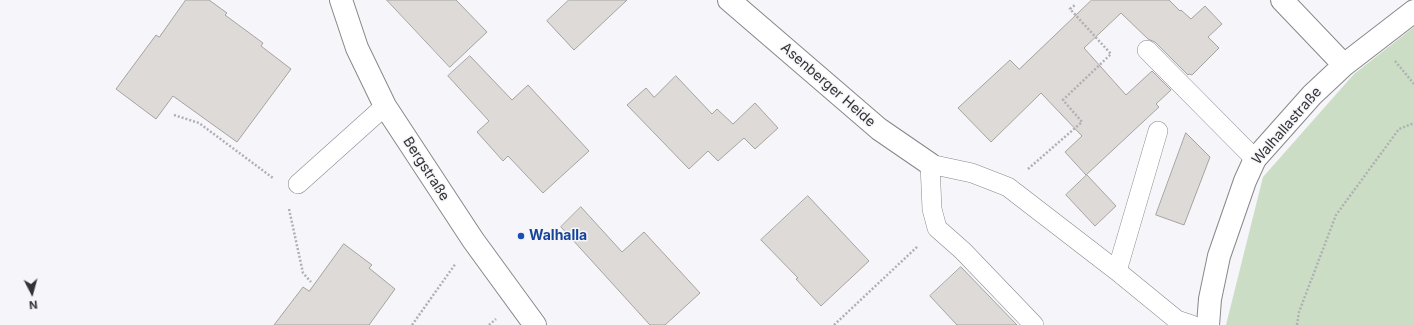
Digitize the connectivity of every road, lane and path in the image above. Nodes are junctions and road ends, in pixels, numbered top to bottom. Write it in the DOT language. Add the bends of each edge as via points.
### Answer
graph roads {
  1 [pos="341,0"];
  2 [pos="730,0"];
  3 [pos="1282,0"];
  4 [pos="1076,4"];
  5 [pos="1414,11"];
  6 [pos="1147,50"];
  7 [pos="1344,65"];
  8 [pos="385,106"];
  9 [pos="174,115"];
  10 [pos="1414,123"];
  11 [pos="1158,131"];
  12 [pos="1255,159"];
  13 [pos="930,164"];
  14 [pos="1008,187"];
  15 [pos="292,189"];
  16 [pos="937,228"];
  17 [pos="450,271"];
  18 [pos="1117,271"];
  19 [pos="311,282"];
  20 [pos="412,325"];
  21 [pos="536,325"];
  22 [pos="834,325"];
  23 [pos="1034,325"];
  24 [pos="1192,325"];
  25 [pos="1208,325"];
  26 [pos="1297,325"];
  1 -- 8 [label="street, Bergstraße" via="357,48"];
  2 -- 13 [label="street, Asenberger Heide" via="879,129"];
  3 -- 7 [label="street"];
  4 -- 14 [label="path" via="1070,9 1111,54 1064,100 1082,122"];
  5 -- 7 [label="street, Walhallastraße"];
  6 -- 12 [label="lane"];
  7 -- 12 [label="street, Walhallastraße" via="1312,94"];
  8 -- 15 [label="lane"];
  8 -- 21 [label="street, Bergstraße" via="473,240"];
  9 -- 15 [label="path" via="199,123"];
  10 -- 26 [label="path" via="1399,130 1336,215 1299,312"];
  11 -- 18 [label="lane"];
  12 -- 25 [label="street, Walhallastraße" via="1219,256 1210,299"];
  13 -- 14 [label="lane" via="972,173"];
  13 -- 16 [label="lane" via="932,209"];
  14 -- 18 [label="lane"];
  15 -- 19 [label="path" via="303,273"];
  16 -- 22 [label="path"];
  16 -- 23 [label="lane" via="963,250"];
  17 -- 20 [label="path"];
  18 -- 24 [label="lane" via="1177,320"];
}
